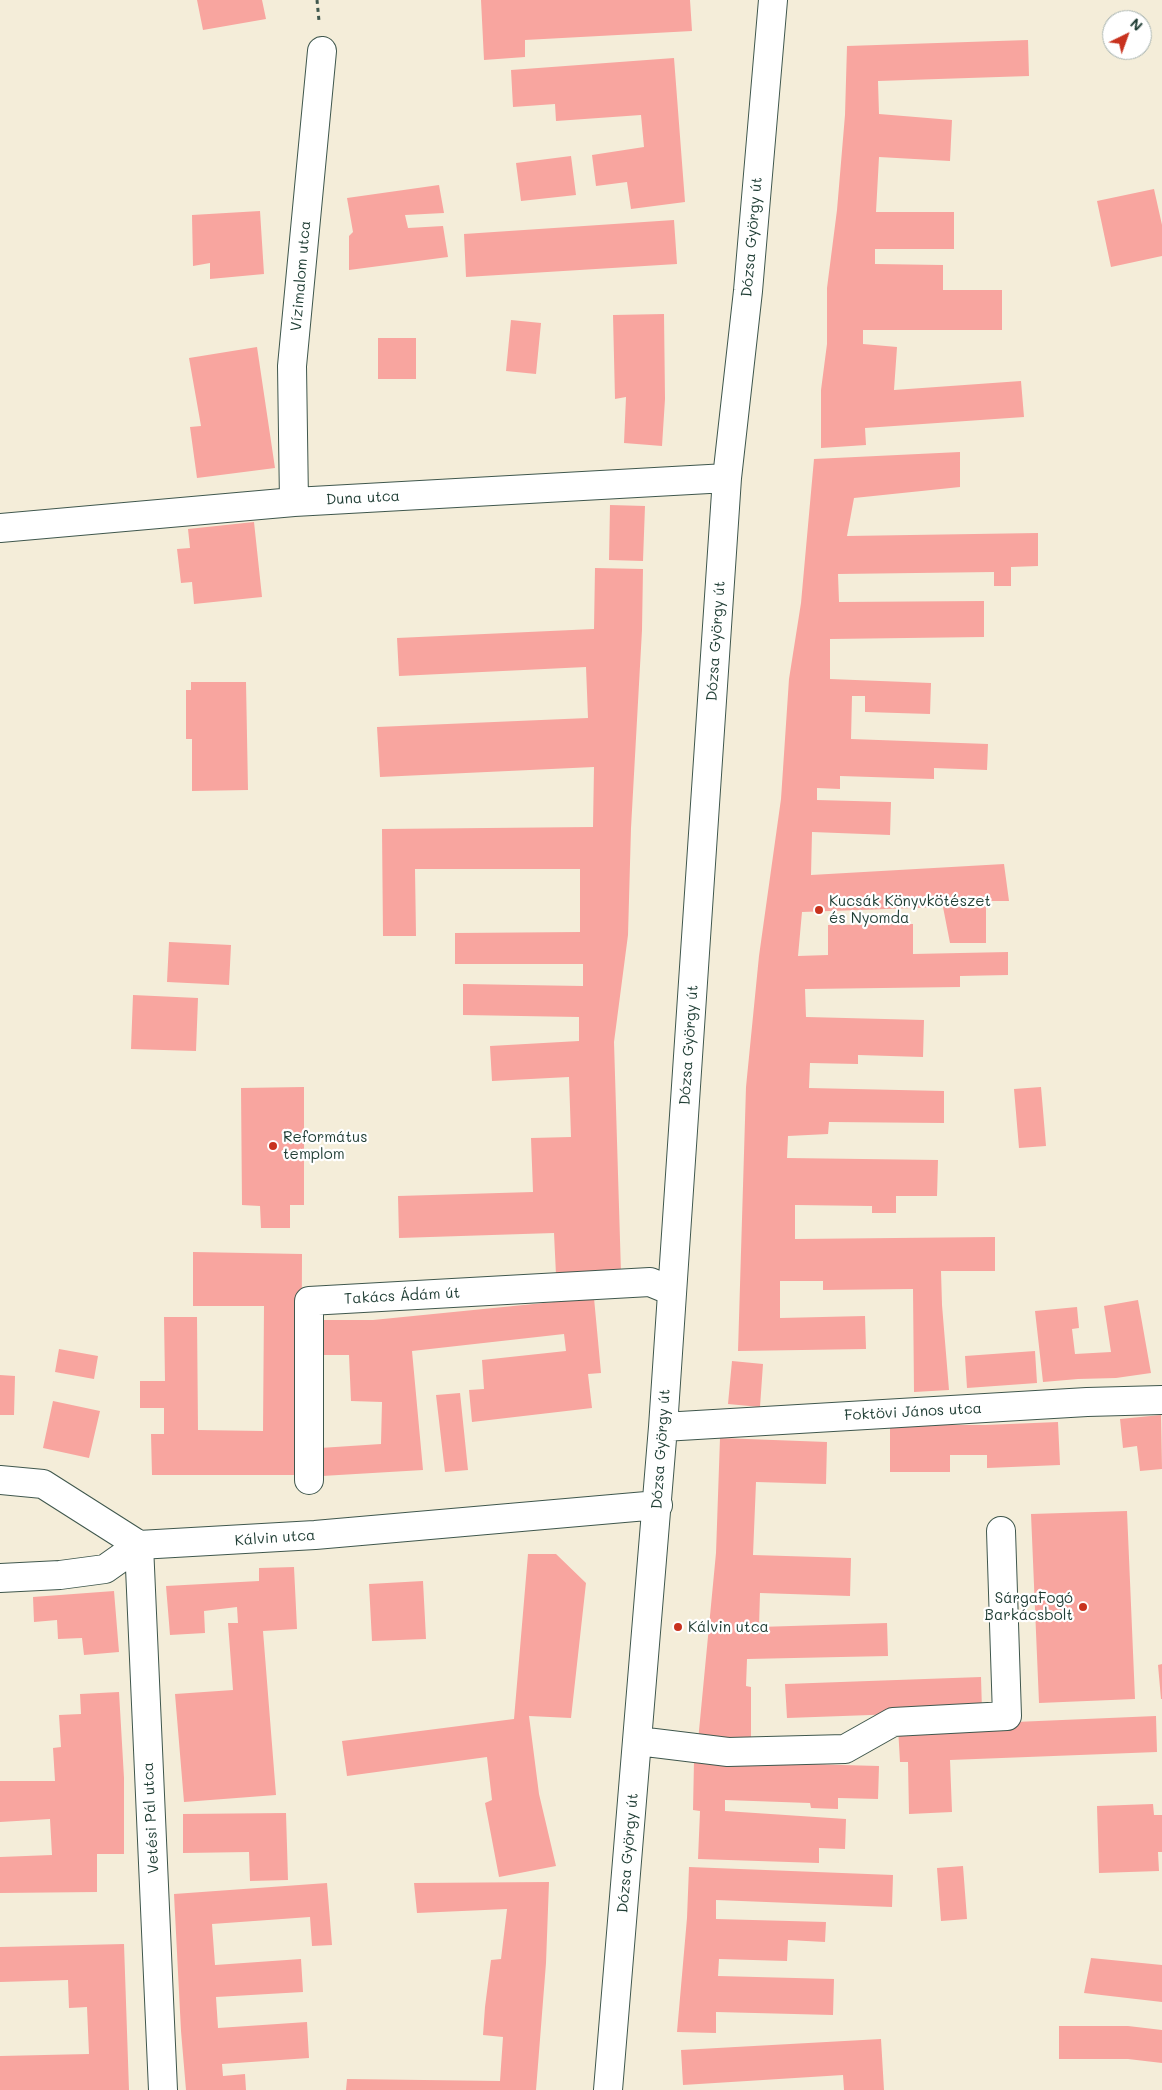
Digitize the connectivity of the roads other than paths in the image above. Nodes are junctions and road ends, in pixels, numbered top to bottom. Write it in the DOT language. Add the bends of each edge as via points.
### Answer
graph roads {
  1 [pos="773,0"];
  2 [pos="322,52"];
  3 [pos="726,478"];
  4 [pos="294,502"];
  5 [pos="0,528"];
  6 [pos="672,1291"];
  7 [pos="1162,1400"];
  8 [pos="663,1427"];
  9 [pos="0,1480"];
  10 [pos="309,1480"];
  11 [pos="658,1505"];
  12 [pos="1001,1531"];
  13 [pos="139,1546"];
  14 [pos="0,1578"];
  15 [pos="638,1741"];
  16 [pos="163,2090"];
  17 [pos="608,2090"];
  1 -- 3 [label="street, Dózsa György út" via="748,291"];
  2 -- 4 [label="street, Vízimalom utca" via="292,366"];
  3 -- 4 [label="street, Duna utca"];
  3 -- 6 [label="street, Dózsa György út"];
  4 -- 5 [label="street, Duna utca"];
  6 -- 8 [label="street, Dózsa György út"];
  6 -- 10 [label="street, Takács Ádám út" via="650,1282 309,1301"];
  7 -- 8 [label="street, Foktövi János utca"];
  8 -- 11 [label="street, Dózsa György út"];
  9 -- 13 [label="street" via="43,1484"];
  11 -- 13 [label="street, Kálvin utca" via="315,1535"];
  11 -- 15 [label="street, Dózsa György út"];
  12 -- 15 [label="street" via="1007,1716 893,1722 845,1749 728,1752"];
  13 -- 14 [label="street" via="105,1569"];
  13 -- 16 [label="street, Vetési Pál utca"];
  15 -- 17 [label="street, Dózsa György út"];
}
